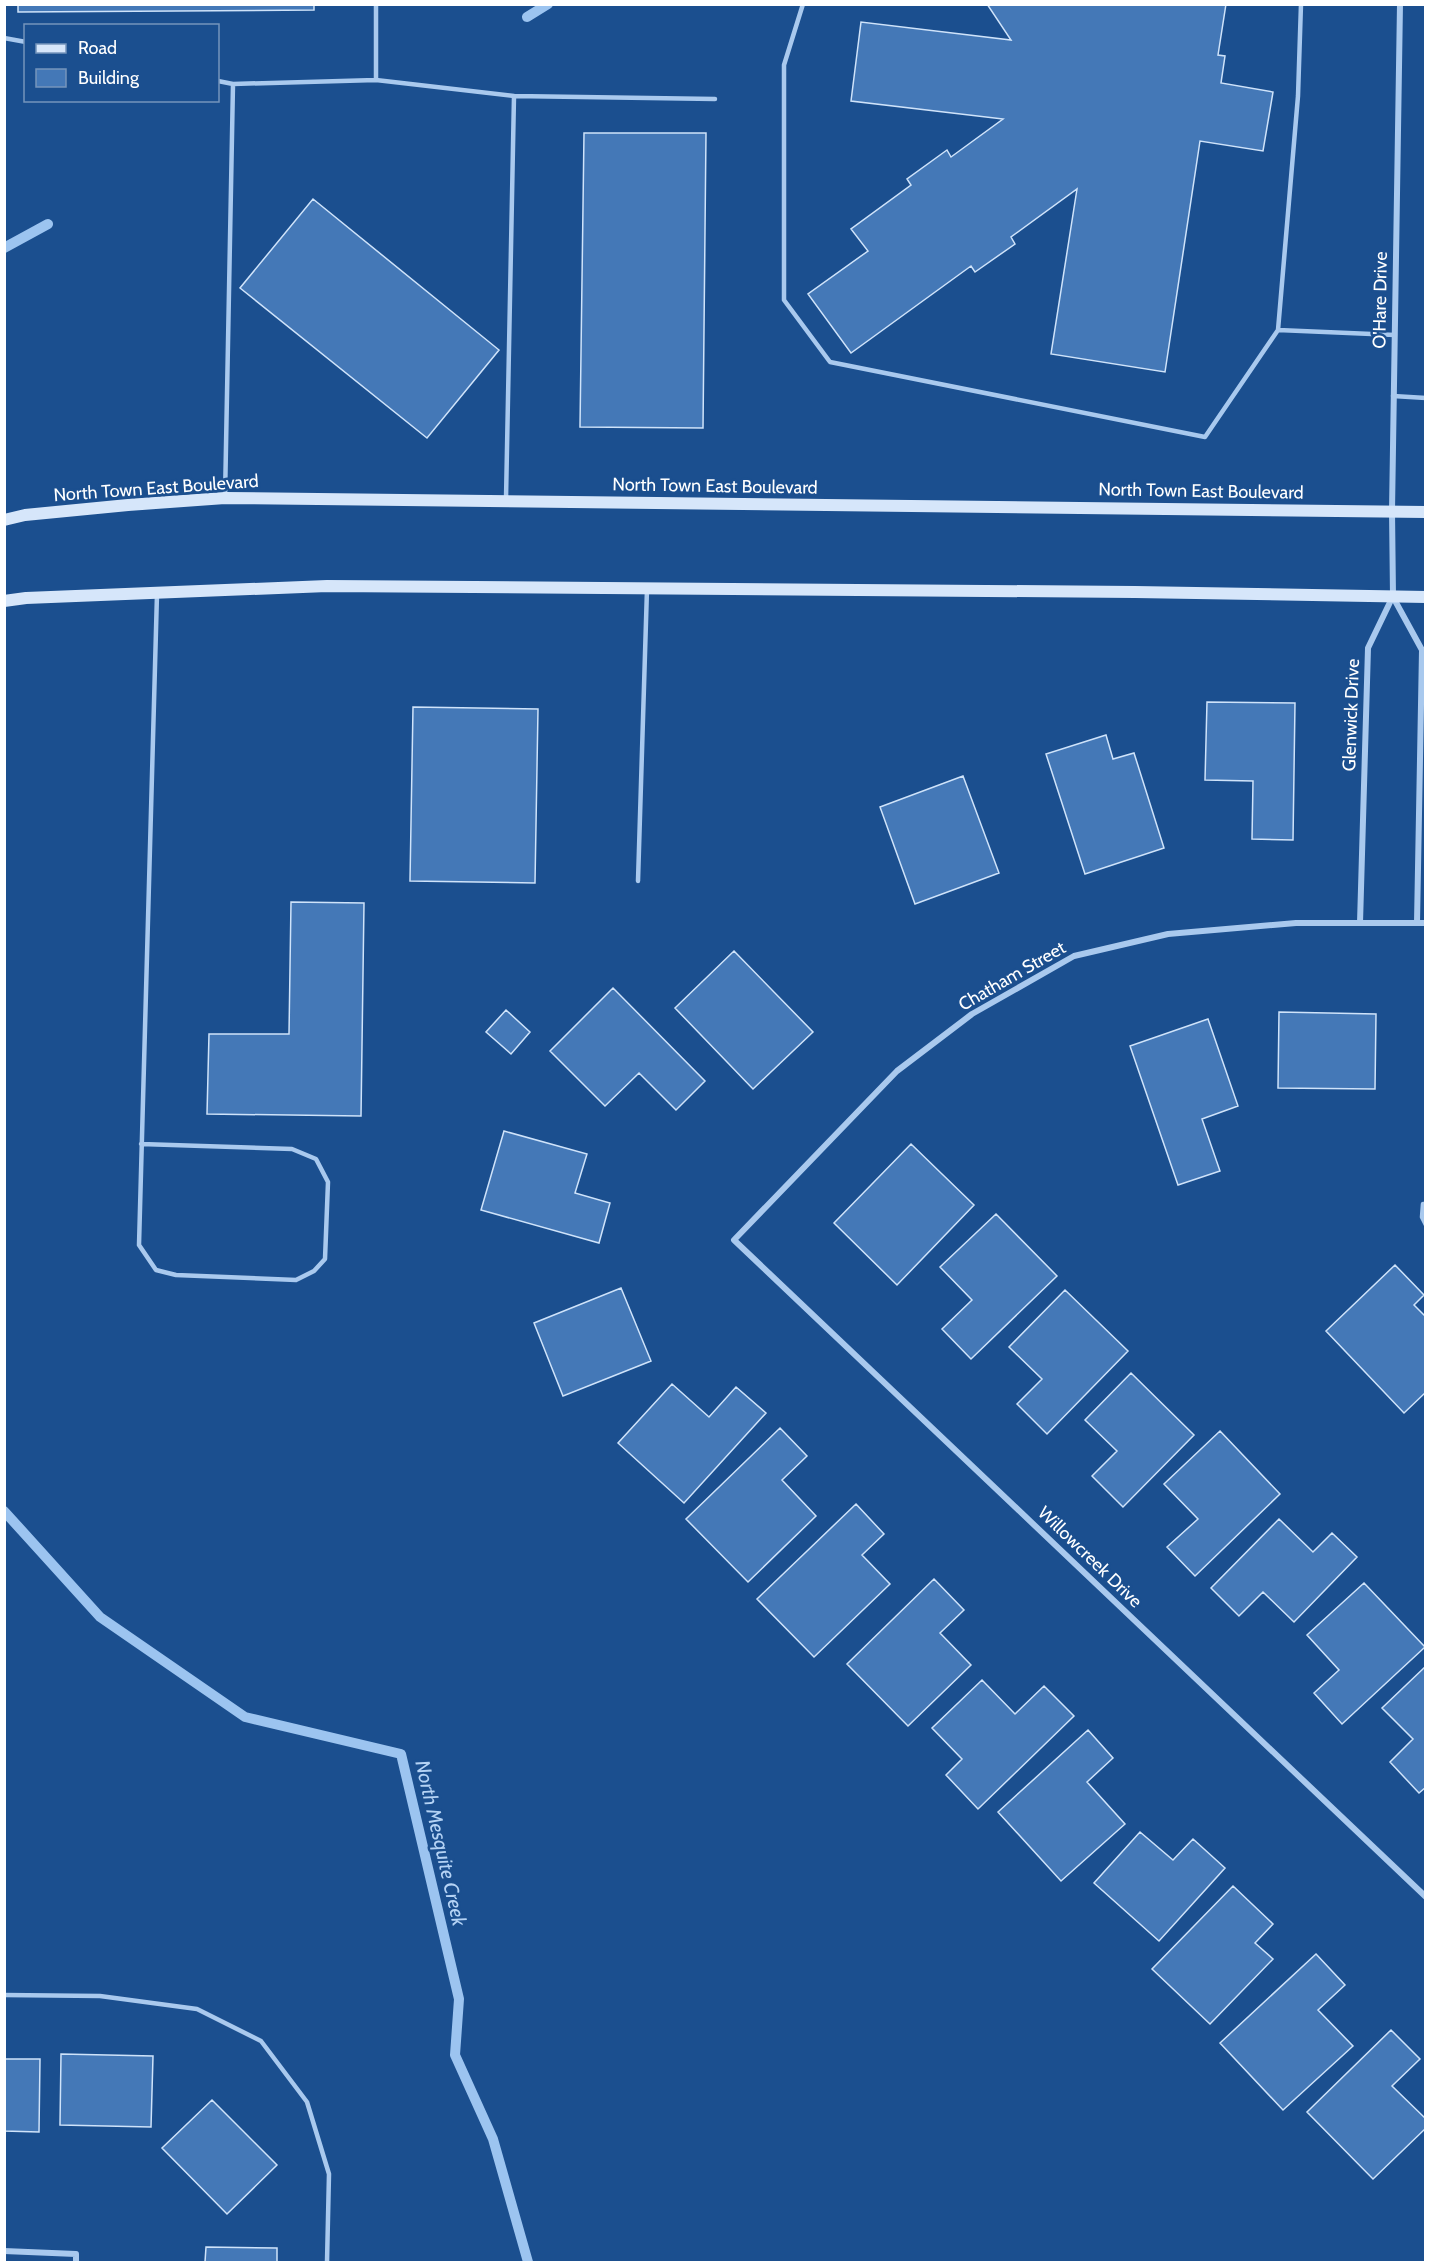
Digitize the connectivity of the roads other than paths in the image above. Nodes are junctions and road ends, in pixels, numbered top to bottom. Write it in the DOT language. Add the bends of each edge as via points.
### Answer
graph roads {
  1 [pos="376,4"];
  2 [pos="803,4"];
  3 [pos="1301,4"];
  4 [pos="1400,4"];
  5 [pos="4,38"];
  6 [pos="24,42"];
  7 [pos="375,80"];
  8 [pos="219,81"];
  9 [pos="233,84"];
  10 [pos="514,96"];
  11 [pos="715,99"];
  12 [pos="1278,330"];
  13 [pos="1395,335"];
  14 [pos="1394,396"];
  15 [pos="1425,398"];
  16 [pos="225,498"];
  17 [pos="506,501"];
  18 [pos="1392,511"];
  19 [pos="1425,512"];
  20 [pos="4,520"];
  21 [pos="647,589"];
  22 [pos="157,592"];
  23 [pos="1393,596"];
  24 [pos="1425,597"];
  25 [pos="4,601"];
  26 [pos="638,881"];
  27 [pos="1360,922"];
  28 [pos="1417,923"];
  29 [pos="1425,923"];
  30 [pos="141,1144"];
  31 [pos="1425,1204"];
  32 [pos="1425,1225"];
  33 [pos="734,1240"];
  34 [pos="1425,1897"];
  35 [pos="4,1995"];
  36 [pos="4,2251"];
  37 [pos="76,2262"];
  38 [pos="327,2262"];
  1 -- 7 [label="lane"];
  2 -- 12 [label="lane" via="784,65 784,300 830,362 1205,436"];
  3 -- 12 [label="lane" via="1298,96"];
  4 -- 13 [label="street, O'Hare Drive"];
  5 -- 6 [label="lane"];
  7 -- 9 [label="lane"];
  7 -- 10 [label="lane"];
  8 -- 9 [label="lane"];
  9 -- 16 [label="lane"];
  10 -- 11 [label="lane"];
  10 -- 17 [label="lane"];
  12 -- 13 [label="lane"];
  13 -- 14 [label="street, O'Hare Drive"];
  14 -- 15 [label="lane"];
  14 -- 18 [label="street, O'Hare Drive"];
  16 -- 17 [label="main road, North Town East Boulevard"];
  16 -- 20 [label="main road, North Town East Boulevard"];
  17 -- 18 [label="main road, North Town East Boulevard"];
  18 -- 19 [label="main road, North Town East Boulevard"];
  18 -- 23 [label="street, O'Hare Drive"];
  21 -- 22 [label="main road" via="327,586"];
  21 -- 23 [label="main road"];
  21 -- 26 [label="lane"];
  22 -- 25 [label="main road"];
  22 -- 30 [label="lane"];
  23 -- 24 [label="main road"];
  23 -- 27 [label="street, Glenwick Drive" via="1368,648"];
  23 -- 28 [label="street" via="1422,650"];
  27 -- 28 [label="street, Chatham Street"];
  27 -- 33 [label="street, Chatham Street" via="1168,934 1074,956 972,1014 897,1071"];
  28 -- 29 [label="street, Chatham Street"];
  30 -- 30 [label="lane" via="139,1245 156,1270 176,1275 296,1280 314,1271 324,1259 328,1182 316,1159 292,1149"];
  31 -- 32 [label="lane"];
  33 -- 34 [label="street, Willowcreek Drive"];
  35 -- 38 [label="lane" via="100,1996 197,2009 261,2041 307,2102 326,2163"];
  36 -- 37 [label="street" via="76,2254"];
}
